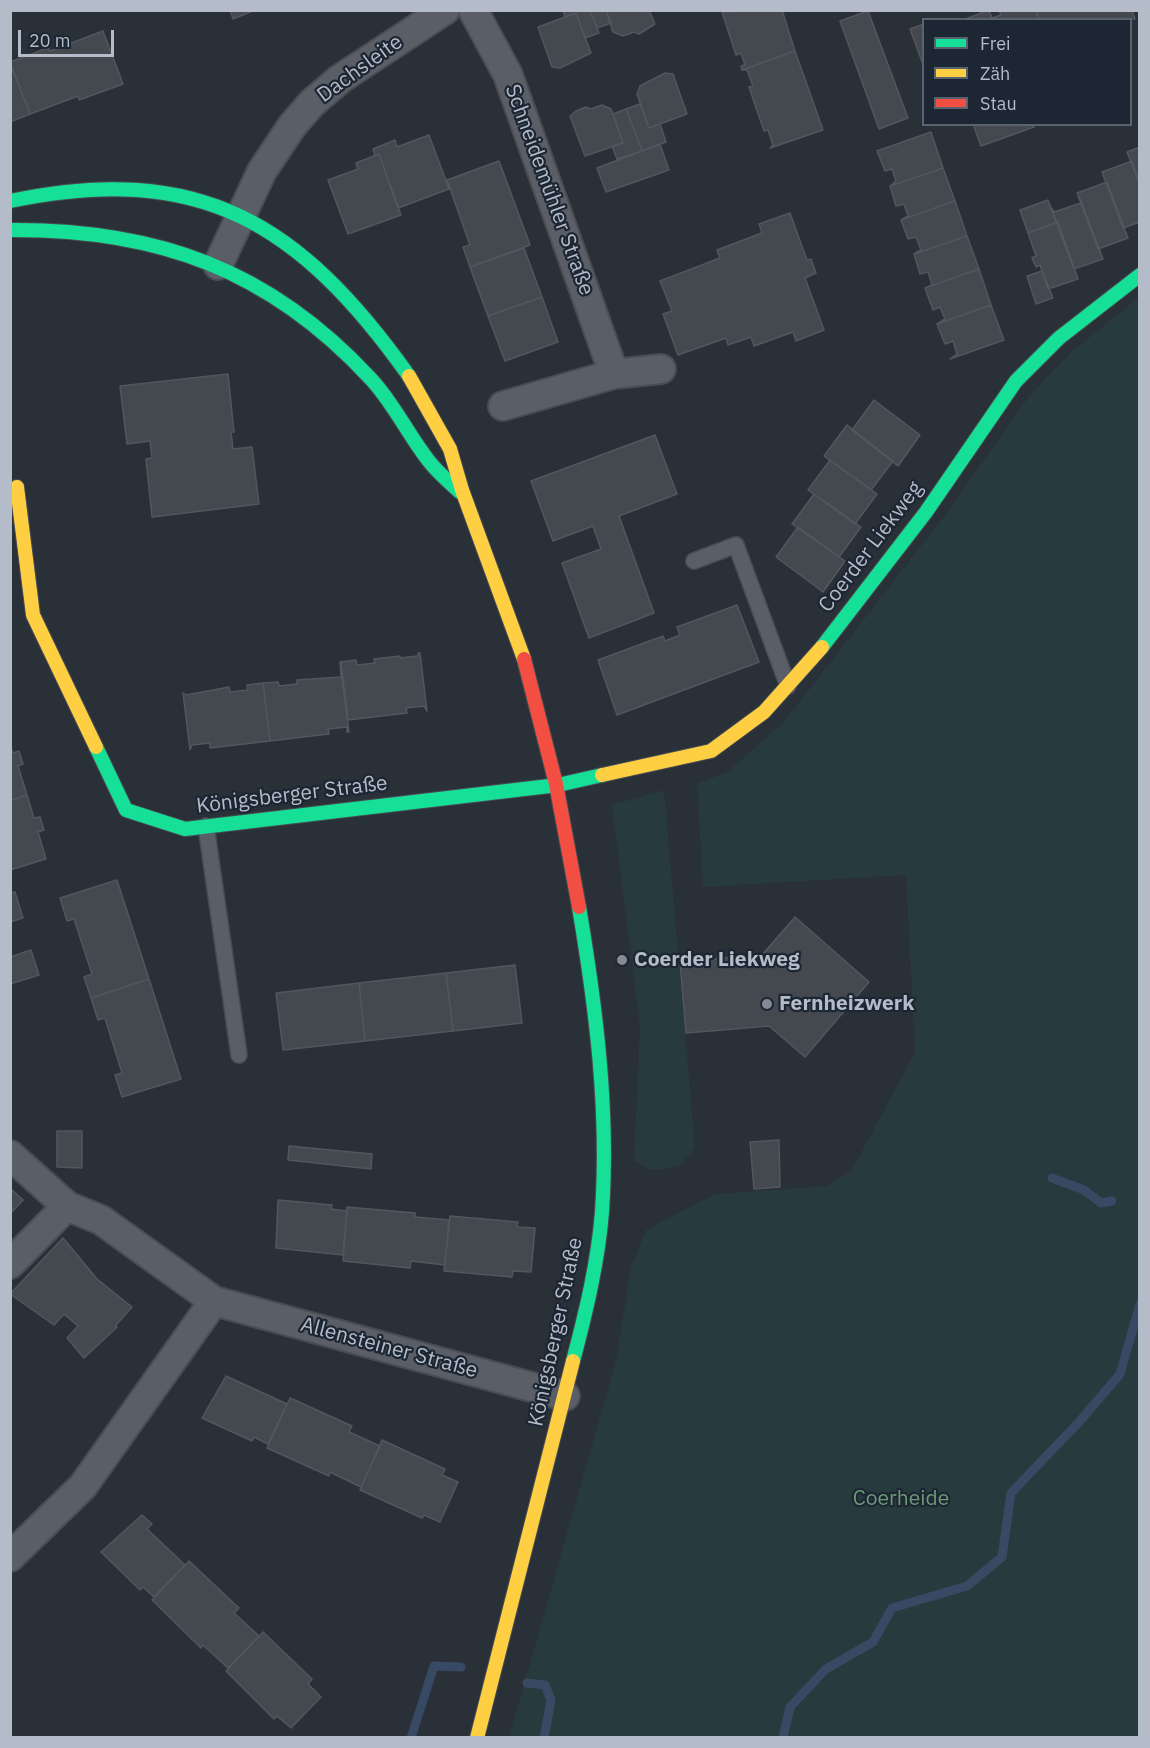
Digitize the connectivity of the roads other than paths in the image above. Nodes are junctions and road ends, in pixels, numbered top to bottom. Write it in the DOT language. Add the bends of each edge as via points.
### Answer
graph roads {
  1 [pos="445,10"];
  2 [pos="473,10"];
  3 [pos="10,201"];
  4 [pos="243,217"];
  5 [pos="10,230"];
  6 [pos="218,265"];
  7 [pos="1140,275"];
  8 [pos="661,369"];
  9 [pos="614,374"];
  10 [pos="503,406"];
  11 [pos="17,487"];
  12 [pos="463,496"];
  13 [pos="694,561"];
  14 [pos="788,686"];
  15 [pos="558,785"];
  16 [pos="206,826"];
  17 [pos="239,1055"];
  18 [pos="10,1155"];
  19 [pos="67,1206"];
  20 [pos="10,1264"];
  21 [pos="214,1301"];
  22 [pos="565,1396"];
  23 [pos="10,1557"];
  24 [pos="477,1737"];
  1 -- 4 [label="street, Dachsleite" via="340,79 312,103 262,171"];
  2 -- 9 [label="street, Schneidemühler Straße" via="508,75"];
  3 -- 4 [label="street, Königsberger Straße" via="56,190 115,185 183,196"];
  4 -- 6 [label="street, Dachsleite"];
  4 -- 12 [label="street, Königsberger Straße" via="303,256 375,331 443,436"];
  5 -- 6 [label="street, Königsberger Straße" via="96,233 151,244"];
  6 -- 12 [label="street, Königsberger Straße" via="291,309 347,355 389,401 428,460"];
  7 -- 14 [label="street, Coerder Liekweg" via="1059,338 1016,381 926,512"];
  8 -- 9 [label="street"];
  9 -- 10 [label="street"];
  11 -- 16 [label="street, Königsberger Straße" via="26,603 126,810 185,829"];
  12 -- 15 [label="street, Königsberger Straße" via="520,648"];
  13 -- 14 [label="lane" via="736,545"];
  14 -- 15 [label="street, Coerder Liekweg" via="764,712 711,751"];
  15 -- 16 [label="street, Königsberger Straße"];
  15 -- 22 [label="street, Königsberger Straße" via="591,981 603,1125 598,1247"];
  16 -- 17 [label="lane"];
  18 -- 19 [label="street, Allensteiner Straße"];
  19 -- 20 [label="street"];
  19 -- 21 [label="street, Allensteiner Straße" via="101,1220"];
  21 -- 22 [label="street, Allensteiner Straße"];
  21 -- 23 [label="street" via="83,1486"];
  22 -- 24 [label="street, Königsberger Straße"];
}
